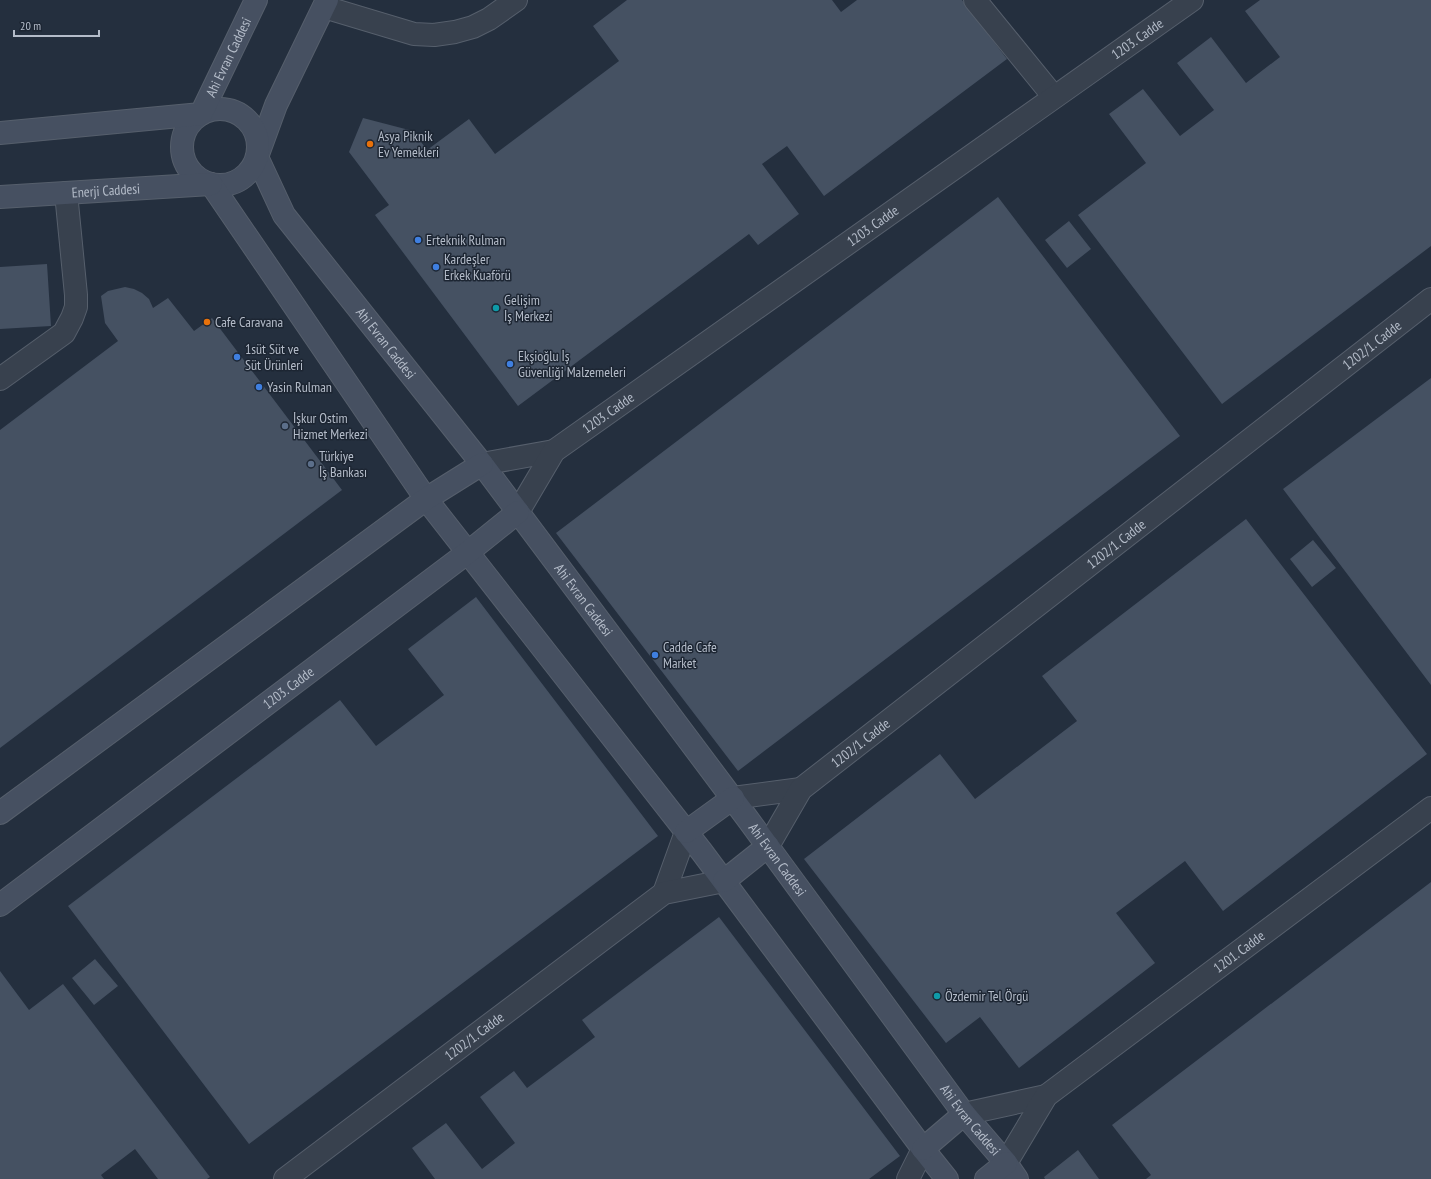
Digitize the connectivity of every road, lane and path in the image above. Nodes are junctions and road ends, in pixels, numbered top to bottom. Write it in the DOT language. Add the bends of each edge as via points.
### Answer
graph roads {
  1 [pos="256,0"];
  2 [pos="516,0"];
  3 [pos="975,0"];
  4 [pos="1192,0"];
  5 [pos="326,3"];
  6 [pos="1054,97"];
  7 [pos="201,114"];
  8 [pos="0,133"];
  9 [pos="257,157"];
  10 [pos="211,184"];
  11 [pos="66,193"];
  12 [pos="0,197"];
  13 [pos="1431,299"];
  14 [pos="0,379"];
  15 [pos="554,451"];
  16 [pos="482,464"];
  17 [pos="426,500"];
  18 [pos="518,512"];
  19 [pos="467,553"];
  20 [pos="801,789"];
  21 [pos="733,798"];
  22 [pos="1431,808"];
  23 [pos="0,813"];
  24 [pos="686,832"];
  25 [pos="768,846"];
  26 [pos="724,881"];
  27 [pos="664,893"];
  28 [pos="0,905"];
  29 [pos="1046,1096"];
  30 [pos="964,1114"];
  31 [pos="923,1149"];
  32 [pos="1012,1171"];
  33 [pos="285,1179"];
  34 [pos="908,1179"];
  35 [pos="947,1179"];
  36 [pos="986,1179"];
  1 -- 7 [label="main road, Ahi Evran Caddesi"];
  2 -- 5 [label="street" via="473,27 434,35 414,34"];
  3 -- 6 [label="street"];
  4 -- 6 [label="street, 1203. Cadde"];
  5 -- 9 [label="main road" via="276,105"];
  6 -- 15 [label="street, 1203. Cadde"];
  7 -- 8 [label="main road"];
  7 -- 9 [label="main road" via="213,110 226,110 243,117 255,132 258,144"];
  7 -- 10 [label="main road" via="191,122 182,146 184,159 190,169 199,178"];
  9 -- 10 [label="main road" via="252,168 234,182"];
  9 -- 16 [label="main road, Ahi Evran Caddesi" via="284,215"];
  10 -- 11 [label="main road, Enerji Caddesi"];
  10 -- 17 [label="main road"];
  11 -- 12 [label="main road, Enerji Caddesi"];
  11 -- 14 [label="street" via="76,307 64,333"];
  13 -- 20 [label="street, 1202/1. Cadde"];
  15 -- 16 [label="street, 1203. Cadde"];
  15 -- 18 [label="street, 1203. Cadde"];
  16 -- 17 [label="main road, 1203. Cadde"];
  16 -- 18 [label="main road, Ahi Evran Caddesi"];
  17 -- 19 [label="main road"];
  17 -- 23 [label="main road, 1203. Cadde"];
  18 -- 19 [label="main road, 1203. Cadde"];
  18 -- 21 [label="main road, Ahi Evran Caddesi"];
  19 -- 24 [label="main road"];
  19 -- 28 [label="main road, 1203. Cadde"];
  20 -- 21 [label="street"];
  20 -- 25 [label="street, 1202/1. Cadde"];
  21 -- 24 [label="main road"];
  21 -- 25 [label="main road, Ahi Evran Caddesi"];
  22 -- 29 [label="street, 1201. Cadde"];
  24 -- 26 [label="main road"];
  24 -- 27 [label="street"];
  25 -- 26 [label="main road, 1202/1. Cadde"];
  25 -- 30 [label="main road, Ahi Evran Caddesi"];
  26 -- 27 [label="street, 1202/1. Cadde"];
  26 -- 31 [label="main road"];
  27 -- 33 [label="street, 1202/1. Cadde"];
  29 -- 30 [label="street, 1201. Cadde"];
  29 -- 32 [label="street, 1201. Cadde"];
  30 -- 31 [label="main road, 1201. Cadde"];
  30 -- 32 [label="main road, Ahi Evran Caddesi"];
  31 -- 34 [label="street, 1201. Cadde"];
  31 -- 35 [label="main road"];
  32 -- 36 [label="main road, 1201. Cadde"];
}
